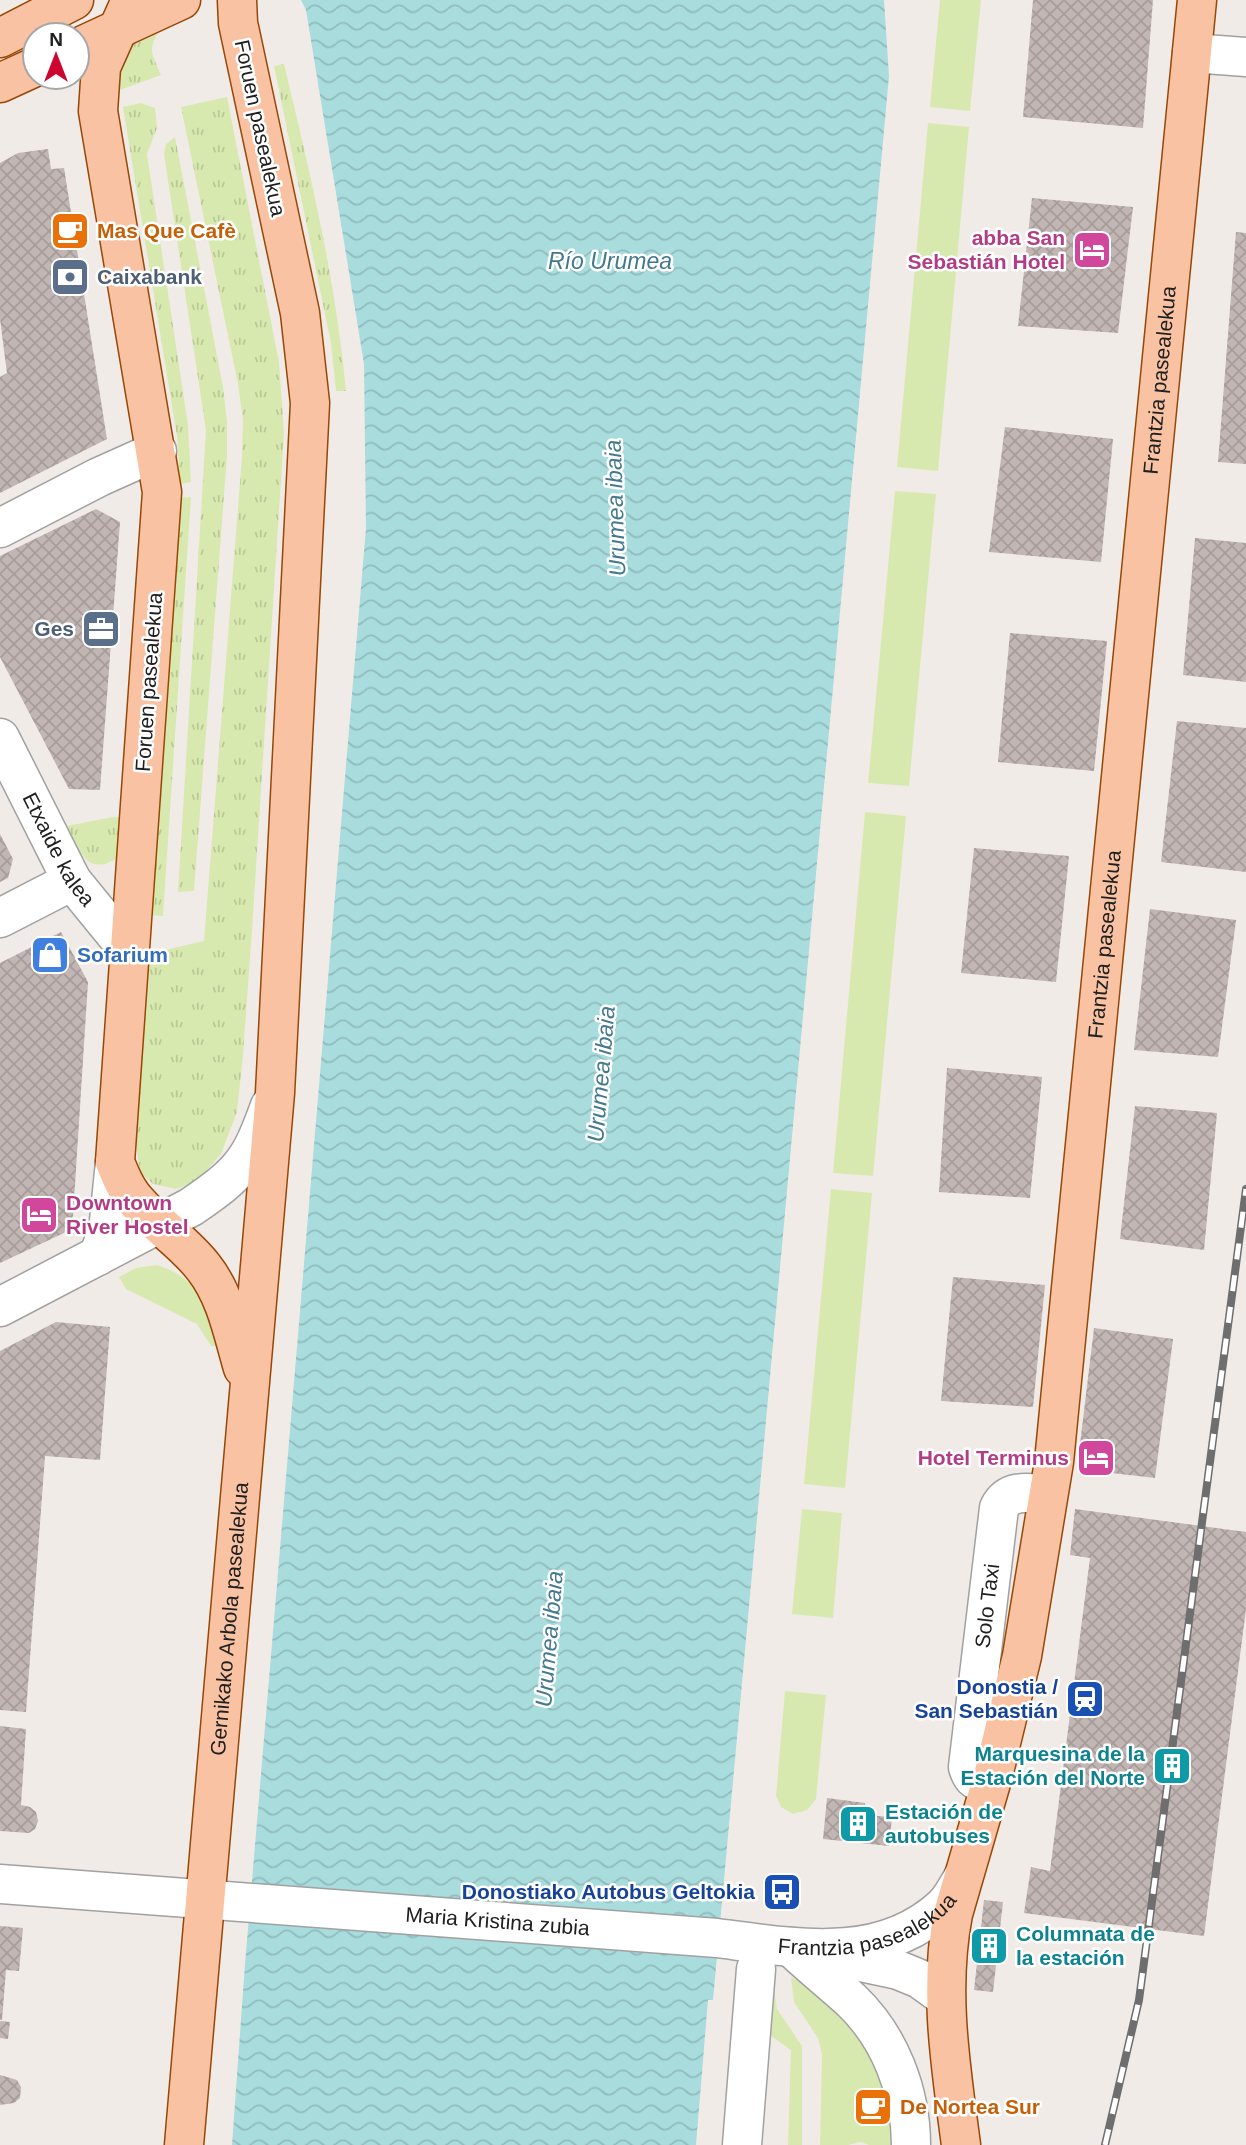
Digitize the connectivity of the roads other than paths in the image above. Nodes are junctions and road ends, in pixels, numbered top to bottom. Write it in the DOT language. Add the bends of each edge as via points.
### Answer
graph roads {
  1 [pos="181,0"];
  2 [pos="237,0"];
  3 [pos="1197,0"];
  4 [pos="125,15"];
  5 [pos="91,38"];
  6 [pos="1192,53"];
  7 [pos="1246,57"];
  8 [pos="21,73"];
  9 [pos="0,83"];
  10 [pos="157,452"];
  11 [pos="0,528"];
  12 [pos="0,738"];
  13 [pos="72,881"];
  14 [pos="0,918"];
  15 [pos="130,952"];
  16 [pos="275,1093"];
  17 [pos="115,1162"];
  18 [pos="159,1223"];
  19 [pos="98,1256"];
  20 [pos="0,1307"];
  21 [pos="248,1387"];
  22 [pos="962,1879"];
  23 [pos="0,1884"];
  24 [pos="204,1900"];
  25 [pos="790,1947"];
  26 [pos="757,1969"];
  27 [pos="945,1997"];
  28 [pos="920,2135"];
  29 [pos="184,2145"];
  30 [pos="742,2145"];
  31 [pos="961,2145"];
  1 -- 4 [label="main road"];
  2 -- 16 [label="main road, Foruen pasealekua" via="237,23 300,313 310,403"];
  3 -- 6 [label="main road, Frantzia pasealekua"];
  4 -- 5 [label="main road"];
  4 -- 10 [label="main road, Foruen pasealekua" via="101,67 98,111"];
  6 -- 7 [label="street"];
  6 -- 22 [label="main road, Frantzia pasealekua" via="1058,1430 1022,1656"];
  8 -- 9 [label="main road"];
  10 -- 11 [label="street"];
  10 -- 15 [label="main road, Foruen pasealekua" via="162,492"];
  12 -- 13 [label="street, Etxaide kalea"];
  13 -- 14 [label="street"];
  13 -- 15 [label="street, Etxaide kalea"];
  15 -- 17 [label="main road, Foruen pasealekua"];
  16 -- 18 [label="street" via="257,1142 232,1177"];
  16 -- 21 [label="main road, Gernikako Arbola pasealekua"];
  17 -- 18 [label="main road" via="138,1204"];
  17 -- 19 [label="street, Foruen pasealekua" via="108,1231"];
  18 -- 19 [label="street"];
  18 -- 21 [label="main road" via="213,1280"];
  19 -- 20 [label="street"];
  21 -- 24 [label="main road, Gernikako Arbola pasealekua"];
  22 -- 25 [label="street, Frantzia pasealekua" via="946,1904 888,1941 864,1946"];
  22 -- 27 [label="main road, Frantzia pasealekua" via="949,1935"];
  23 -- 24 [label="street, Maria Kristina zubia"];
  24 -- 25 [label="street, Maria Kristina zubia"];
  24 -- 29 [label="main road, Gernikako Arbola pasealekua"];
  25 -- 27 [label="street, Frantzia pasealekua" via="898,1970"];
  25 -- 28 [label="street" via="871,2023 890,2052"];
  26 -- 30 [label="street"];
  27 -- 31 [label="main road"];
}
